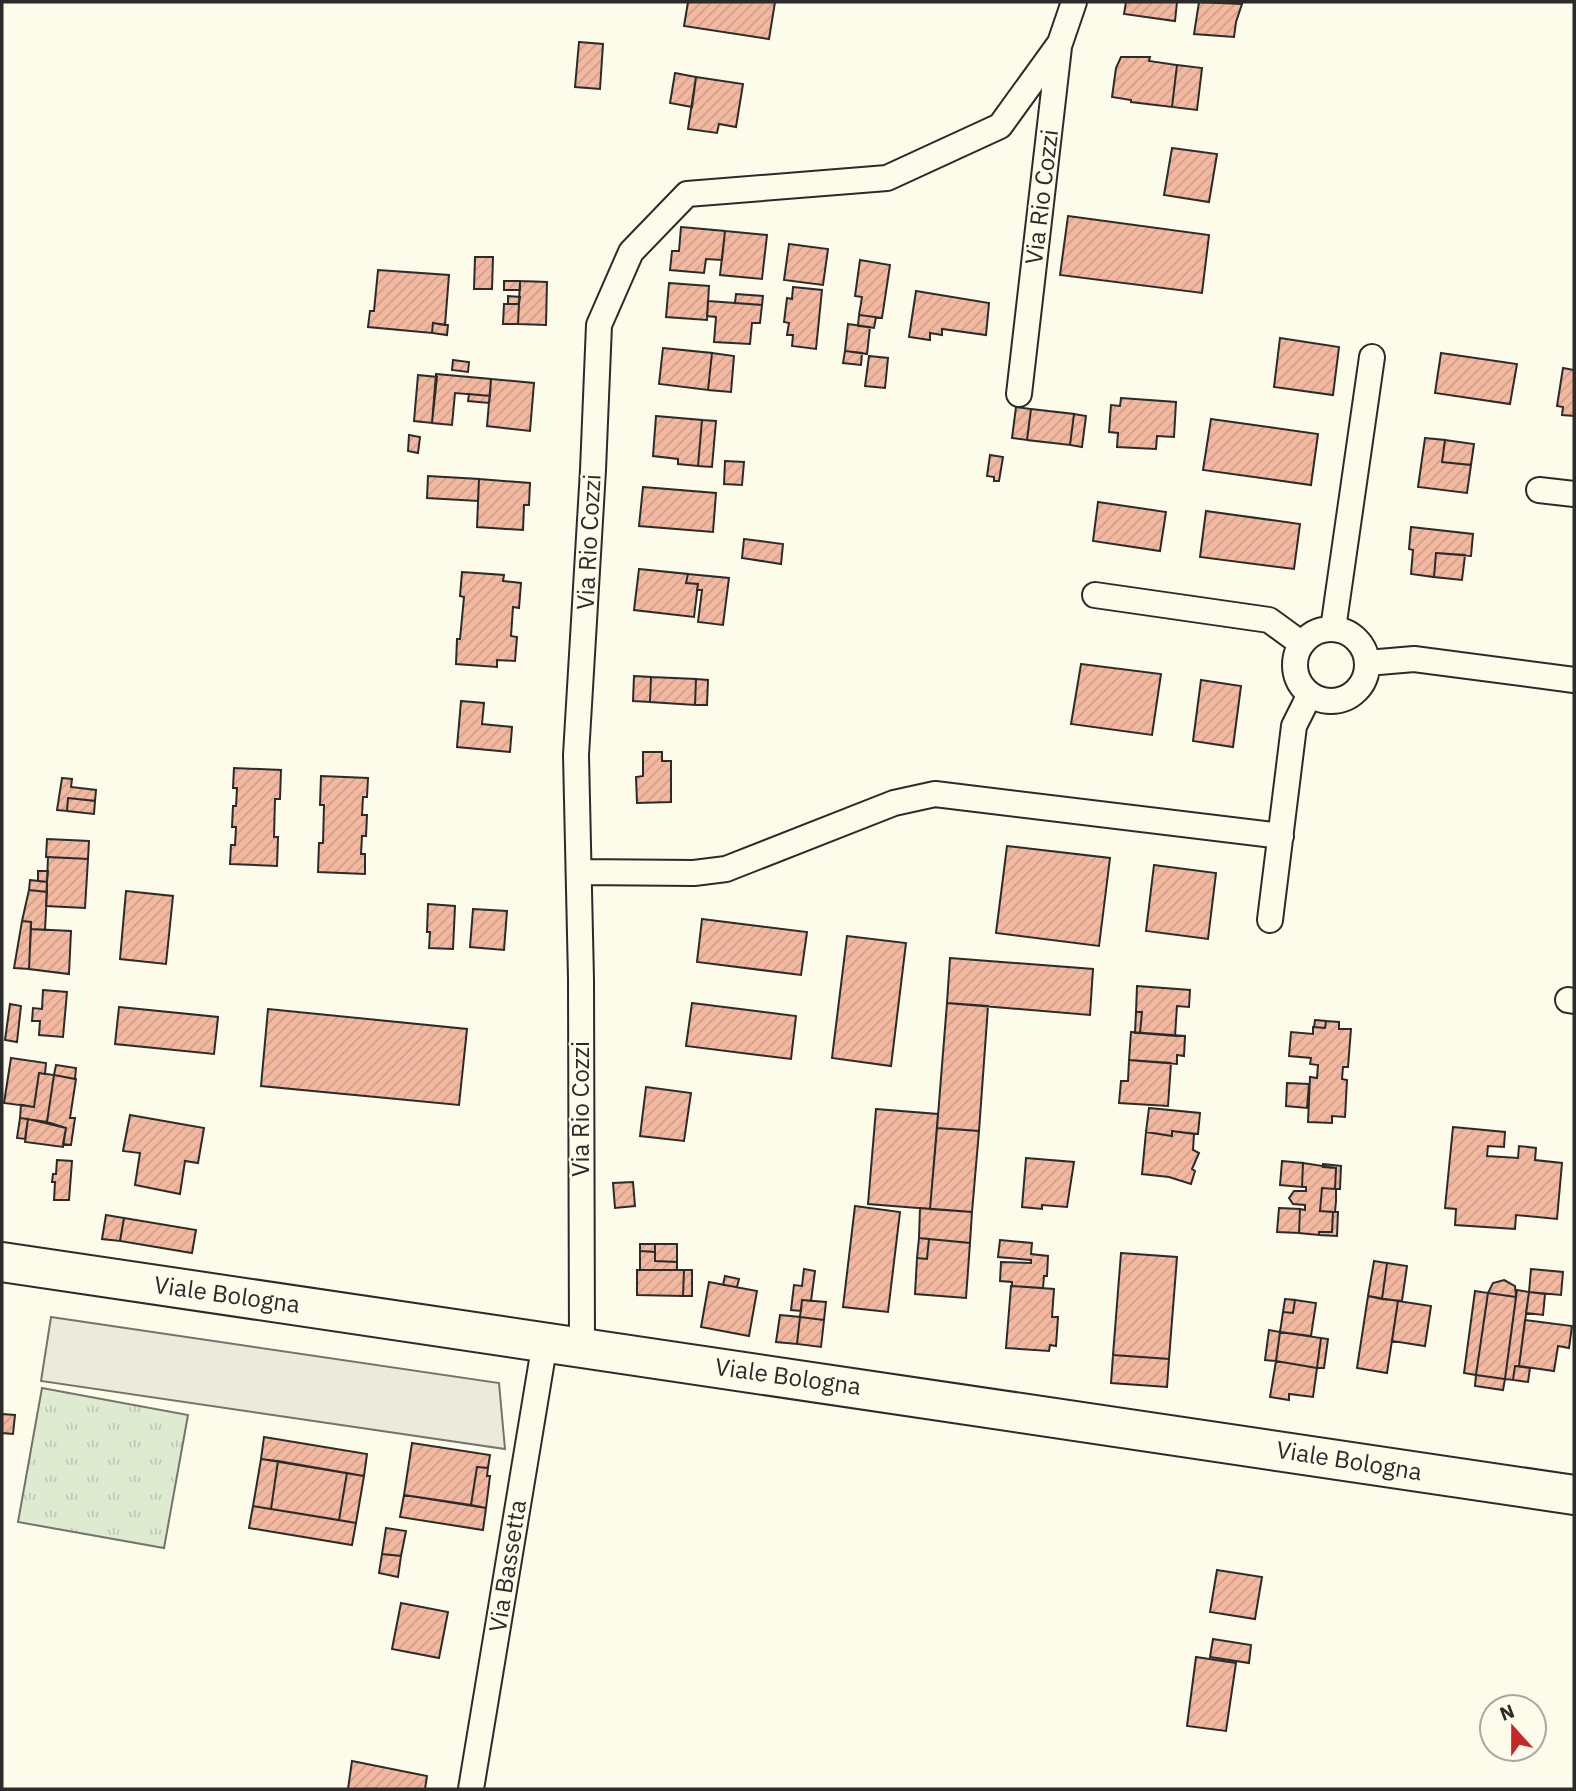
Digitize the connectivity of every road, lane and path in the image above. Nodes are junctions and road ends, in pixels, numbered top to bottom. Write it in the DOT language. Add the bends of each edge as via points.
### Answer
graph roads {
  1 [pos="1074,2"];
  2 [pos="1060,43"];
  3 [pos="1372,357"];
  4 [pos="1019,394"];
  5 [pos="1539,489"];
  6 [pos="1574,494"];
  7 [pos="1095,595"];
  8 [pos="1333,629"];
  9 [pos="1302,644"];
  10 [pos="1367,663"];
  11 [pos="1574,680"];
  12 [pos="1310,694"];
  13 [pos="1281,836"];
  14 [pos="579,872"];
  15 [pos="1270,920"];
  16 [pos="2,1262"];
  17 [pos="564,1344"];
  18 [pos="1574,1495"];
  19 [pos="471,1789"];
  1 -- 2 [label="street, Via Rio Cozzi"];
  2 -- 4 [label="street, Via Rio Cozzi"];
  2 -- 14 [label="street, Via Rio Cozzi" via="1000,126 887,178 687,194 631,252 599,325 576,755"];
  3 -- 8 [label="street"];
  5 -- 6 [label="street"];
  7 -- 9 [label="street" via="1269,620"];
  8 -- 9 [label="street" via="1315,633"];
  8 -- 10 [label="street" via="1360,643"];
  9 -- 12 [label="street" via="1296,671"];
  10 -- 11 [label="street" via="1414,659"];
  10 -- 12 [label="street" via="1366,675 1353,694 1332,701"];
  12 -- 13 [label="street" via="1294,726"];
  13 -- 14 [label="street" via="935,794 894,803 726,869"];
  13 -- 15 [label="street"];
  14 -- 17 [label="street, Via Rio Cozzi"];
  16 -- 17 [label="main road, Viale Bologna"];
  17 -- 18 [label="main road, Viale Bologna"];
  17 -- 19 [label="street, Via Bassetta"];
}
